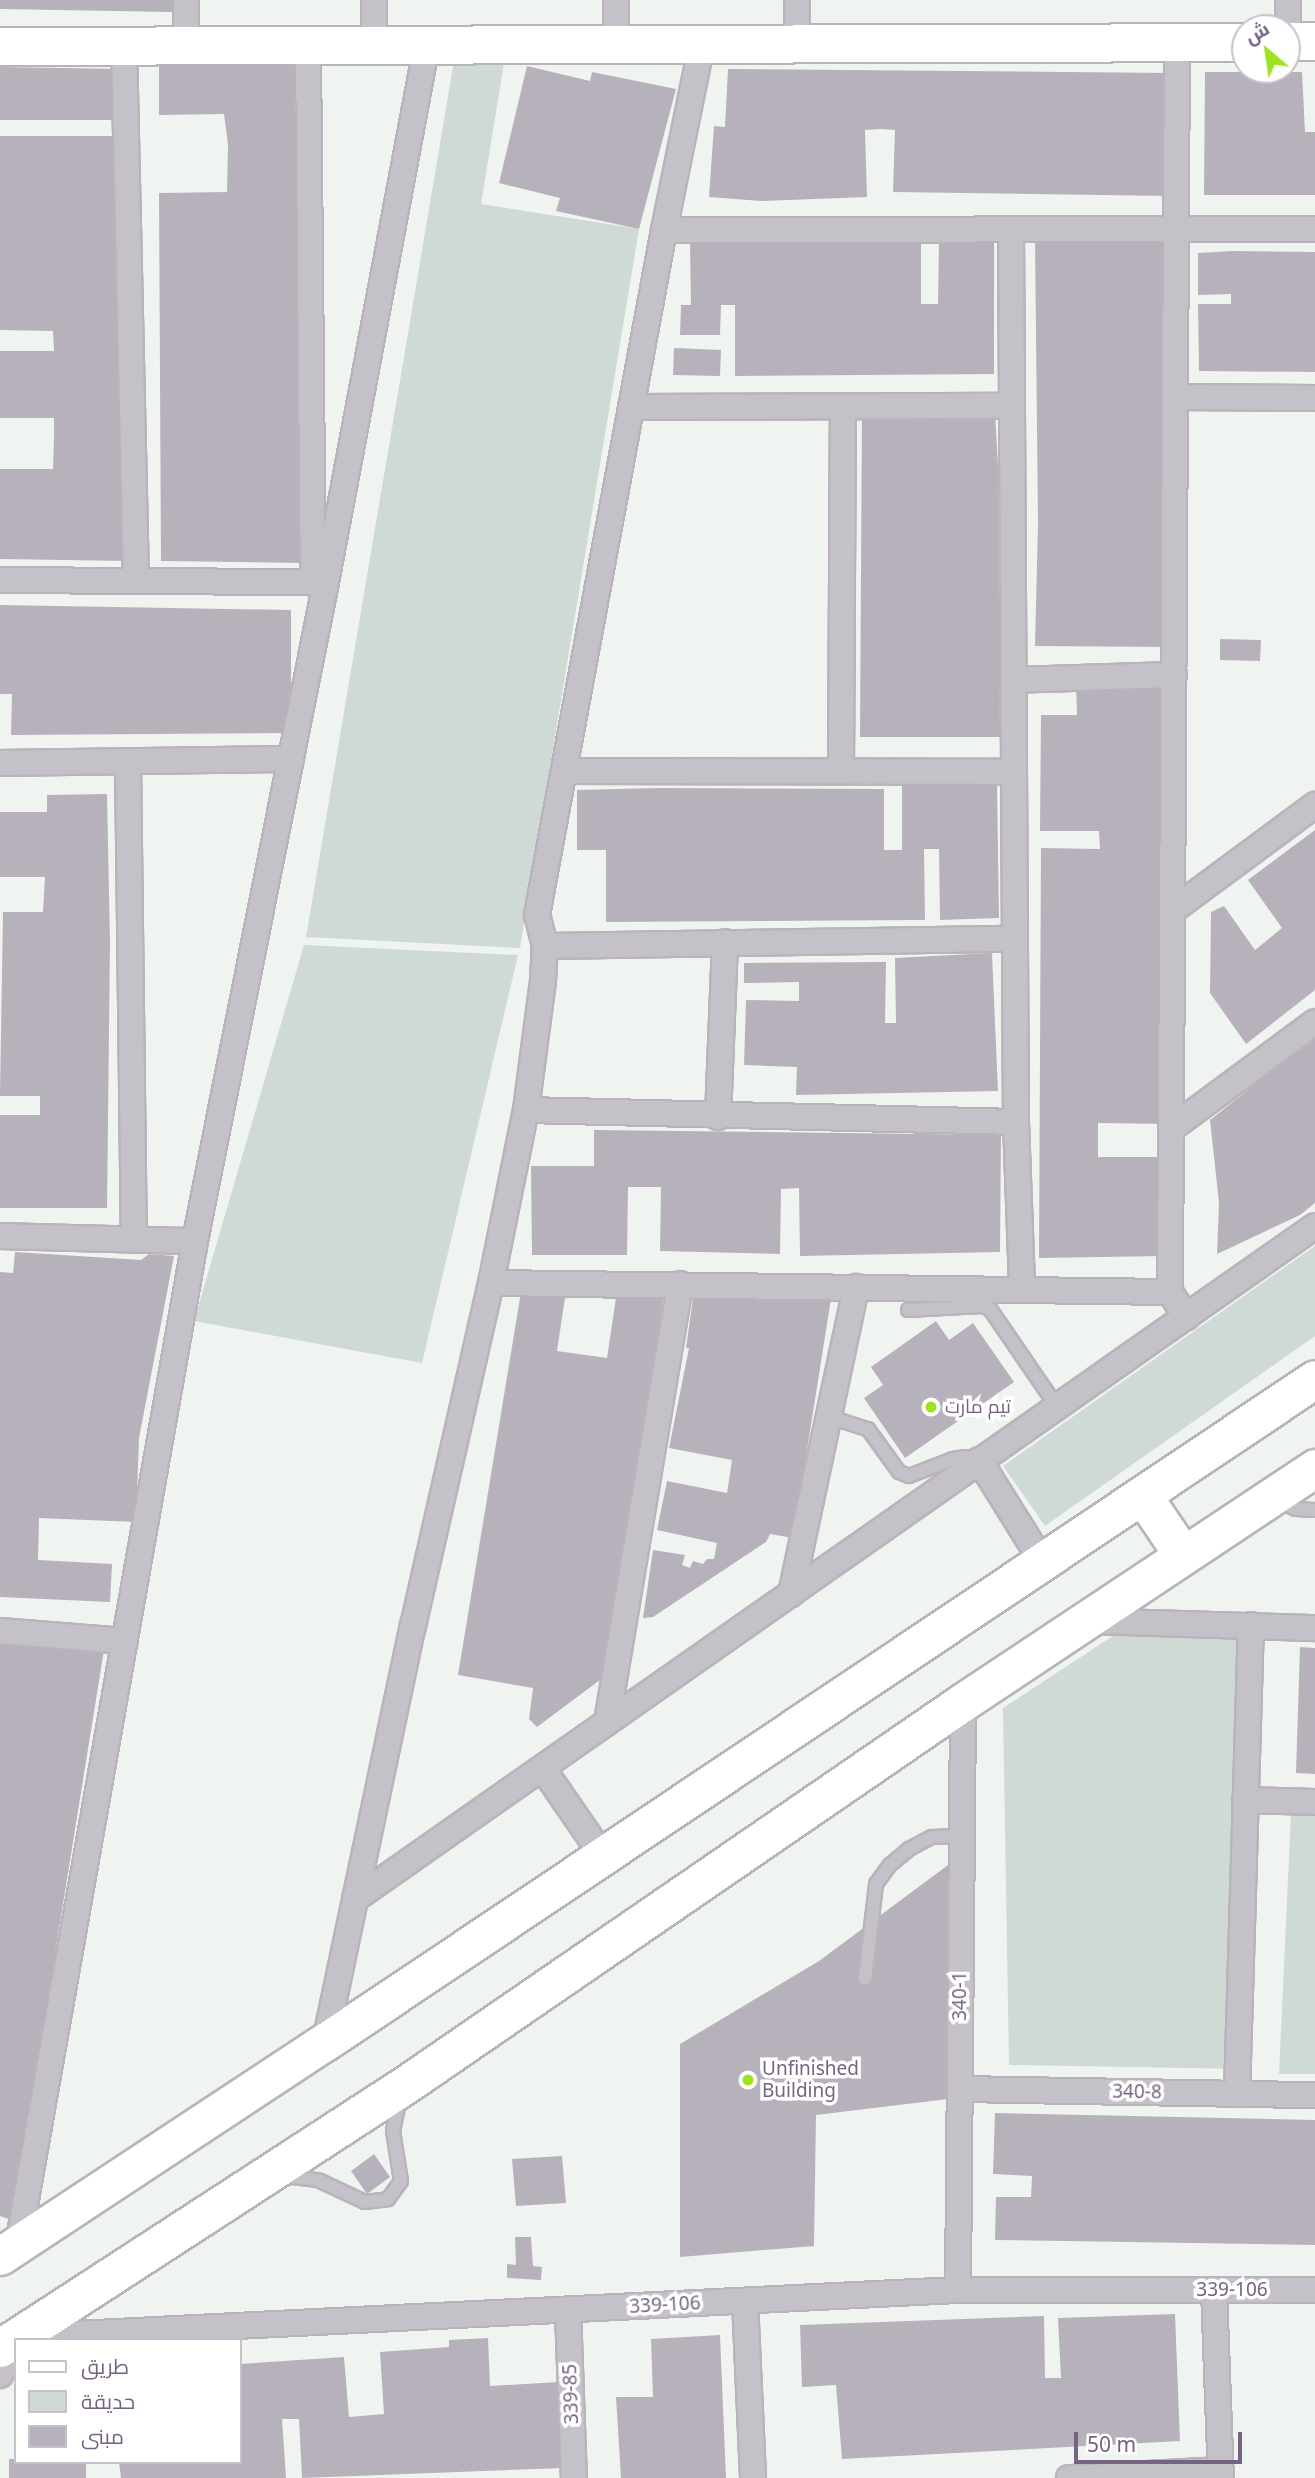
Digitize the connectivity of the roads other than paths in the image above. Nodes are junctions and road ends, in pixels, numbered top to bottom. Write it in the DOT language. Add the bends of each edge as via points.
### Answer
graph roads {
  1 [pos="186,0"];
  2 [pos="374,0"];
  3 [pos="616,0"];
  4 [pos="797,0"];
  5 [pos="1177,42"];
  6 [pos="1231,42"];
  7 [pos="615,43"];
  8 [pos="702,43"];
  9 [pos="797,43"];
  10 [pos="373,44"];
  11 [pos="427,44"];
  12 [pos="124,45"];
  13 [pos="186,45"];
  14 [pos="308,45"];
  15 [pos="0,46"];
  16 [pos="1011,229"];
  17 [pos="1315,229"];
  18 [pos="664,230"];
  19 [pos="1176,230"];
  20 [pos="1175,397"];
  21 [pos="1315,398"];
  22 [pos="1012,406"];
  23 [pos="631,407"];
  24 [pos="843,407"];
  25 [pos="0,580"];
  26 [pos="136,581"];
  27 [pos="319,583"];
  28 [pos="1174,675"];
  29 [pos="1013,680"];
  30 [pos="291,759"];
  31 [pos="128,761"];
  32 [pos="0,763"];
  33 [pos="564,771"];
  34 [pos="841,771"];
  35 [pos="1013,772"];
  36 [pos="1315,805"];
  37 [pos="1173,910"];
  38 [pos="1014,939"];
  39 [pos="725,942"];
  40 [pos="545,946"];
  41 [pos="1315,1022"];
  42 [pos="526,1110"];
  43 [pos="718,1116"];
  44 [pos="1016,1122"];
  45 [pos="1172,1128"];
  46 [pos="1315,1226"];
  47 [pos="0,1236"];
  48 [pos="134,1239"];
  49 [pos="195,1241"];
  50 [pos="491,1283"];
  51 [pos="680,1284"];
  52 [pos="856,1287"];
  53 [pos="1022,1289"];
  54 [pos="1170,1292"];
  55 [pos="908,1310"];
  56 [pos="1186,1317"];
  57 [pos="1315,1379"];
  58 [pos="1056,1406"];
  59 [pos="830,1417"];
  60 [pos="979,1460"];
  61 [pos="1315,1468"];
  62 [pos="1143,1496"];
  63 [pos="1271,1497"];
  64 [pos="1315,1510"];
  65 [pos="1183,1555"];
  66 [pos="1043,1563"];
  67 [pos="791,1594"];
  68 [pos="1088,1620"];
  69 [pos="1251,1625"];
  70 [pos="1315,1628"];
  71 [pos="0,1631"];
  72 [pos="125,1641"];
  73 [pos="963,1702"];
  74 [pos="607,1723"];
  75 [pos="543,1769"];
  76 [pos="1245,1800"];
  77 [pos="1315,1802"];
  78 [pos="962,1836"];
  79 [pos="603,1856"];
  80 [pos="355,1899"];
  81 [pos="865,1978"];
  82 [pos="326,2042"];
  83 [pos="408,2083"];
  84 [pos="960,2089"];
  85 [pos="1237,2094"];
  86 [pos="1315,2095"];
  87 [pos="260,2180"];
  88 [pos="9,2251"];
  89 [pos="958,2290"];
  90 [pos="1214,2290"];
  91 [pos="1315,2290"];
  92 [pos="745,2301"];
  93 [pos="568,2310"];
  94 [pos="14,2338"];
  95 [pos="78,2338"];
  96 [pos="8,2342"];
  97 [pos="0,2375"];
  98 [pos="1221,2474"];
  99 [pos="574,2478"];
  100 [pos="753,2478"];
  101 [pos="1069,2478"];
  1 -- 13 [label="street"];
  2 -- 10 [label="street"];
  3 -- 7 [label="street"];
  4 -- 9 [label="street"];
  5 -- 6 [label="main road"];
  5 -- 9 [label="main road"];
  5 -- 19 [label="street"];
  7 -- 8 [label="main road"];
  7 -- 11 [label="main road"];
  8 -- 9 [label="main road"];
  8 -- 18 [label="street"];
  10 -- 11 [label="main road"];
  10 -- 14 [label="main road"];
  11 -- 27 [label="street"];
  12 -- 13 [label="main road"];
  12 -- 15 [label="main road"];
  12 -- 26 [label="street"];
  13 -- 14 [label="main road"];
  14 -- 27 [label="street"];
  16 -- 18 [label="street"];
  16 -- 19 [label="street"];
  16 -- 22 [label="street"];
  17 -- 19 [label="street"];
  18 -- 23 [label="street"];
  19 -- 20 [label="street"];
  20 -- 21 [label="street"];
  20 -- 28 [label="street"];
  22 -- 24 [label="street"];
  22 -- 29 [label="street"];
  23 -- 24 [label="street"];
  23 -- 33 [label="street"];
  24 -- 34 [label="street"];
  25 -- 26 [label="street"];
  26 -- 27 [label="street"];
  27 -- 30 [label="street"];
  28 -- 29 [label="street"];
  28 -- 37 [label="street"];
  29 -- 35 [label="street"];
  30 -- 31 [label="street"];
  30 -- 49 [label="street"];
  31 -- 32 [label="street"];
  31 -- 48 [label="street"];
  33 -- 34 [label="street"];
  33 -- 40 [label="street" via="537,915"];
  34 -- 35 [label="street"];
  35 -- 38 [label="street"];
  36 -- 37 [label="street"];
  37 -- 45 [label="street"];
  38 -- 39 [label="street"];
  38 -- 44 [label="street"];
  39 -- 40 [label="street"];
  39 -- 43 [label="street"];
  40 -- 42 [label="street"];
  41 -- 45 [label="street"];
  42 -- 43 [label="street"];
  42 -- 50 [label="street"];
  43 -- 44 [label="street"];
  44 -- 53 [label="street"];
  45 -- 54 [label="street"];
  46 -- 56 [label="street"];
  47 -- 48 [label="street"];
  48 -- 49 [label="street"];
  49 -- 72 [label="street"];
  50 -- 51 [label="street"];
  50 -- 80 [label="street"];
  51 -- 52 [label="street"];
  51 -- 74 [label="street"];
  52 -- 53 [label="street"];
  52 -- 59 [label="street"];
  53 -- 54 [label="street"];
  54 -- 56 [label="street"];
  55 -- 58 [label="lane" via="990,1308"];
  56 -- 58 [label="street"];
  57 -- 62 [label="main road"];
  58 -- 60 [label="street"];
  59 -- 60 [label="lane" via="868,1429 899,1472 909,1476 964,1457"];
  59 -- 67 [label="street"];
  60 -- 66 [label="street"];
  60 -- 67 [label="street"];
  61 -- 63 [label="main road"];
  62 -- 65 [label="main road"];
  62 -- 66 [label="main road"];
  63 -- 64 [label="lane" via="1296,1509"];
  63 -- 65 [label="main road"];
  65 -- 68 [label="main road"];
  66 -- 79 [label="main road"];
  67 -- 74 [label="street"];
  68 -- 69 [label="street"];
  68 -- 73 [label="main road"];
  69 -- 70 [label="street"];
  69 -- 76 [label="street"];
  71 -- 72 [label="street"];
  72 -- 88 [label="street"];
  73 -- 78 [label="street, 340-1"];
  73 -- 83 [label="main road"];
  74 -- 75 [label="street"];
  75 -- 79 [label="street"];
  75 -- 80 [label="street"];
  76 -- 77 [label="street"];
  76 -- 85 [label="street"];
  78 -- 81 [label="lane" via="932,1837 909,1849 876,1884"];
  78 -- 84 [label="street, 340-1"];
  79 -- 82 [label="main road"];
  80 -- 82 [label="street"];
  82 -- 88 [label="main road"];
  83 -- 87 [label="main road"];
  83 -- 87 [label="lane" via="394,2118 401,2181 388,2199 365,2202 304,2176"];
  84 -- 85 [label="street, 340-8"];
  84 -- 89 [label="street, 340-1"];
  85 -- 86 [label="street, 340-8"];
  87 -- 94 [label="main road"];
  89 -- 90 [label="street, 339-106"];
  89 -- 92 [label="street, 339-106"];
  90 -- 91 [label="street, 339-106"];
  90 -- 98 [label="street"];
  92 -- 93 [label="street, 339-106"];
  92 -- 100 [label="street"];
  93 -- 95 [label="street, 339-106"];
  93 -- 99 [label="street, 339-85"];
  96 -- 97 [label="street"];
  98 -- 101 [label="street"];
}
